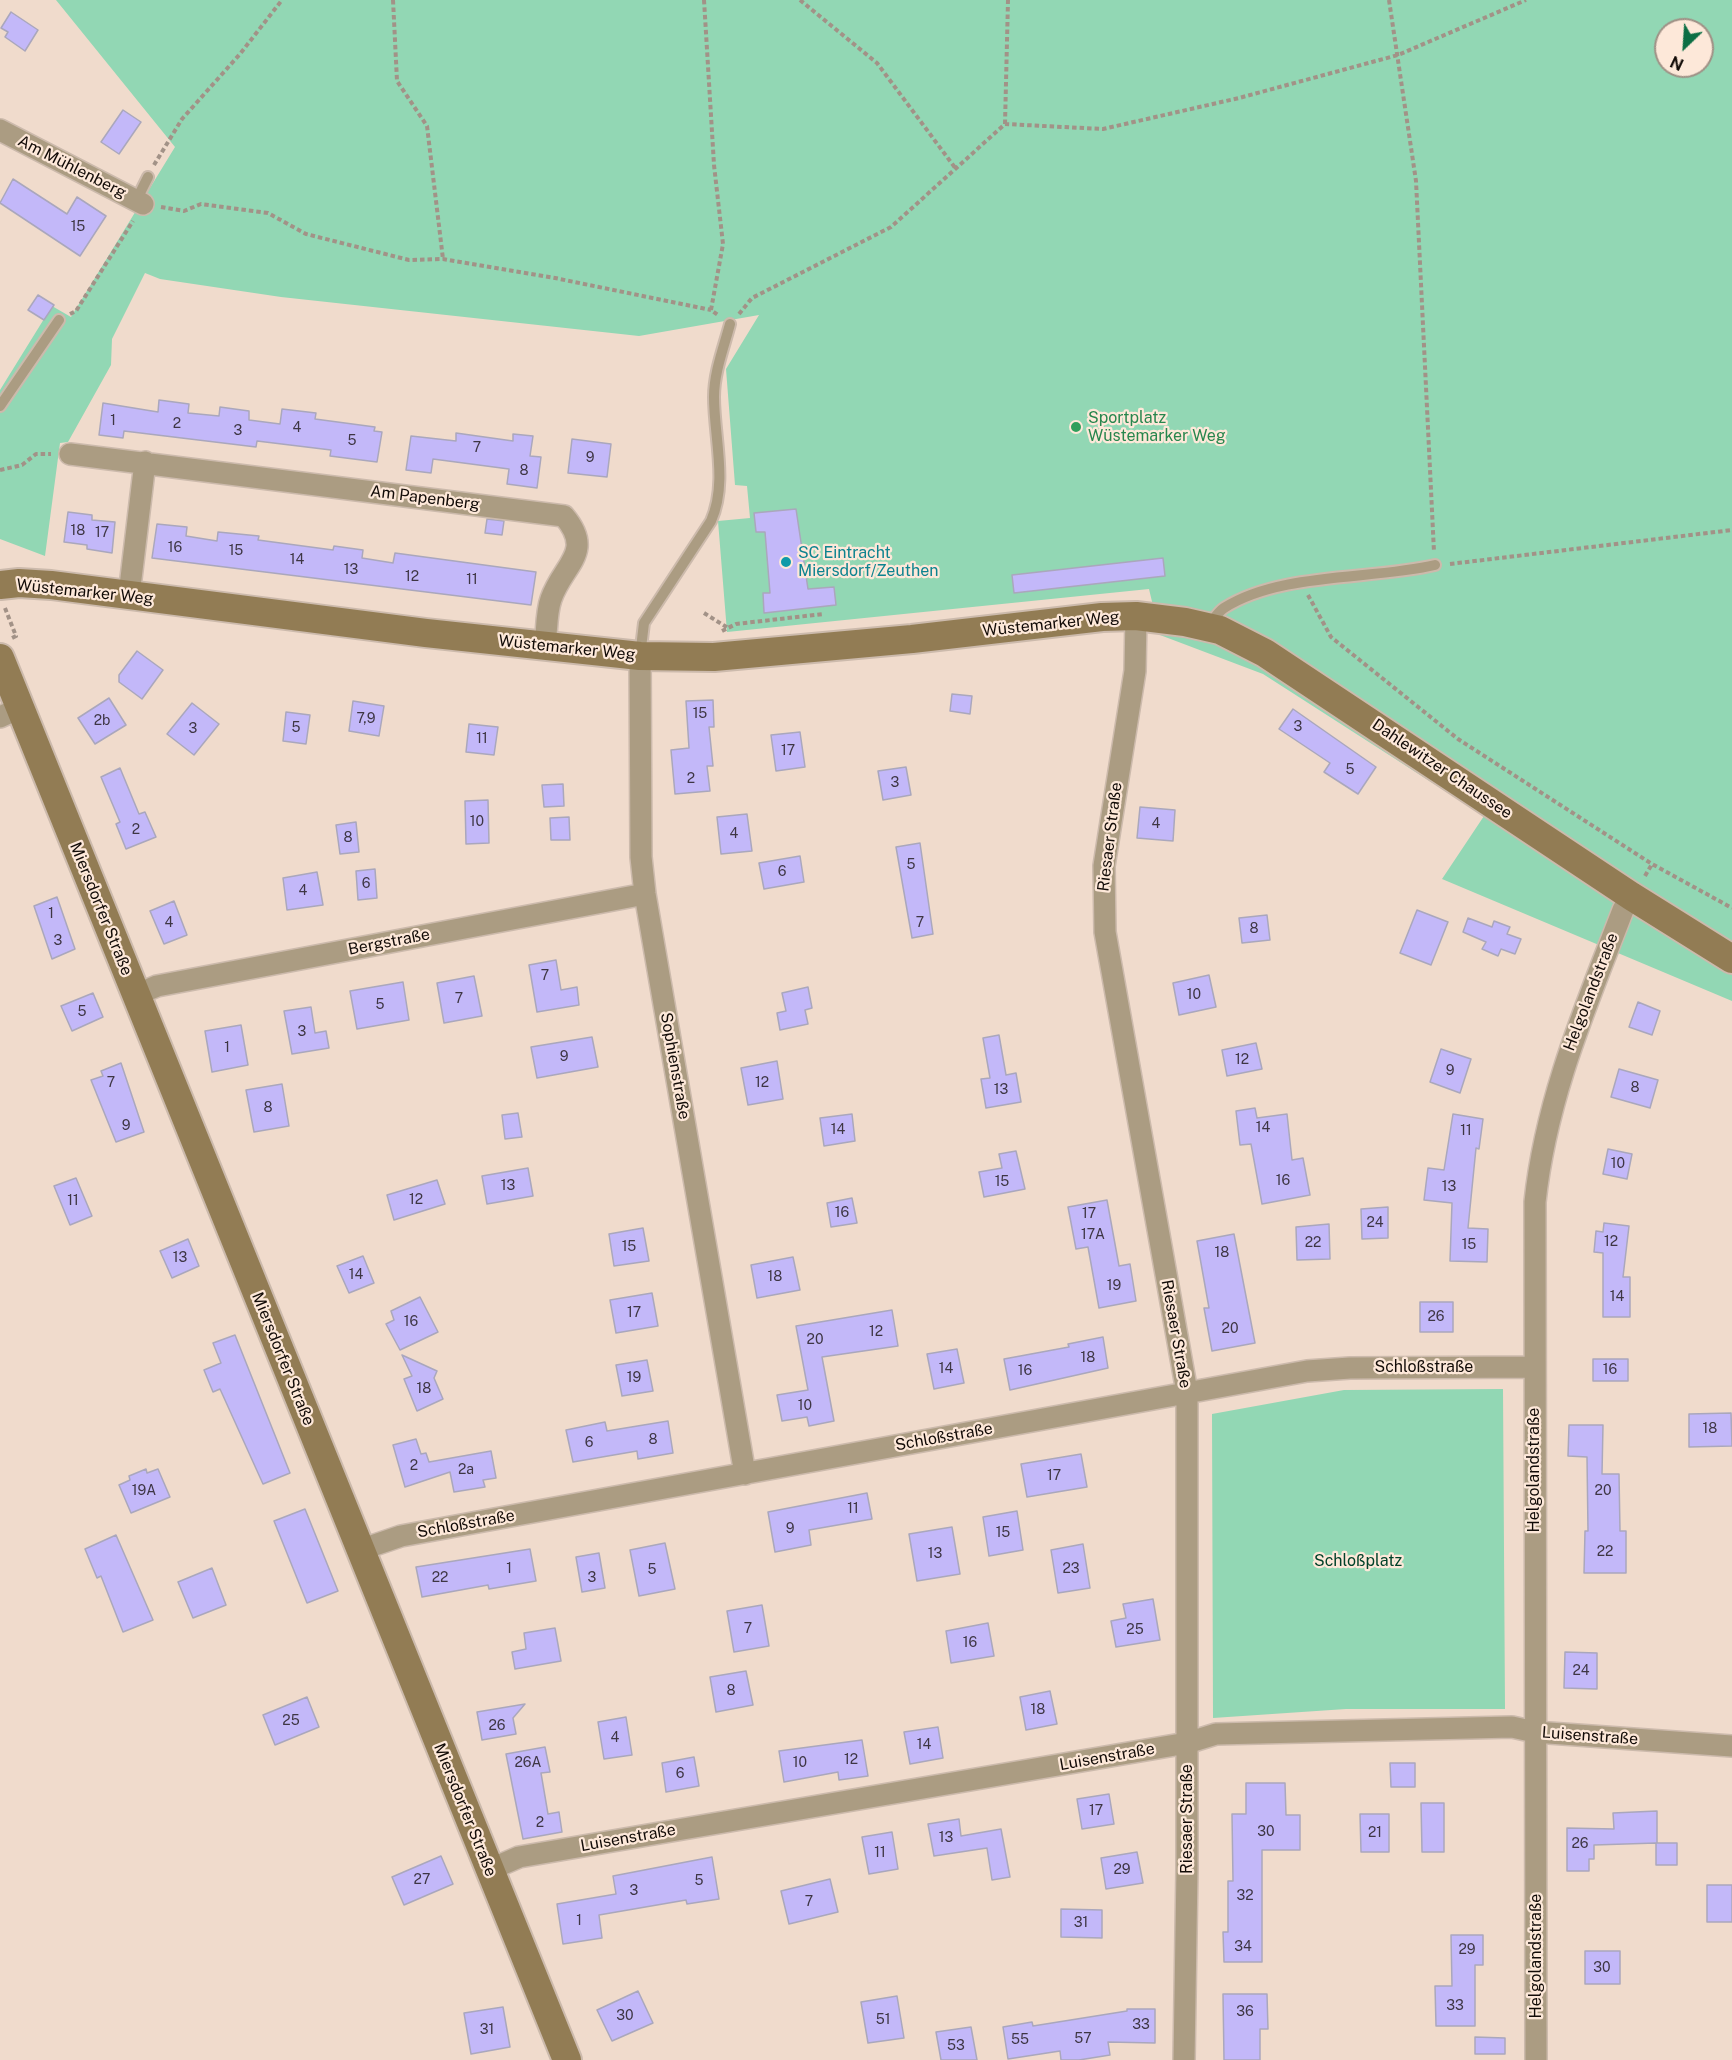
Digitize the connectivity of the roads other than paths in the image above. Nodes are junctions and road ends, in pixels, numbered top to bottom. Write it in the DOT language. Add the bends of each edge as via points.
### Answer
graph roads {
  1 [pos="0,130"];
  2 [pos="148,177"];
  3 [pos="140,202"];
  4 [pos="59,320"];
  5 [pos="730,324"];
  6 [pos="0,406"];
  7 [pos="70,454"];
  8 [pos="145,462"];
  9 [pos="1435,565"];
  10 [pos="129,595"];
  11 [pos="2,596"];
  12 [pos="1136,616"];
  13 [pos="1207,627"];
  14 [pos="545,646"];
  15 [pos="3,649"];
  16 [pos="640,656"];
  17 [pos="10,712"];
  18 [pos="1637,887"];
  19 [pos="645,894"];
  20 [pos="1732,959"];
  21 [pos="136,995"];
  22 [pos="1534,1367"];
  23 [pos="1187,1392"];
  24 [pos="746,1474"];
  25 [pos="360,1550"];
  26 [pos="1535,1732"];
  27 [pos="1187,1743"];
  28 [pos="1732,1746"];
  29 [pos="489,1870"];
  30 [pos="567,2060"];
  31 [pos="1184,2060"];
  32 [pos="1536,2060"];
  1 -- 3 [label="street, Am Mühlenberg"];
  2 -- 3 [label="lane"];
  4 -- 6 [label="lane"];
  5 -- 16 [label="lane" via="714,394 719,465 717,507 644,622"];
  7 -- 8 [label="street, Am Papenberg"];
  8 -- 10 [label="street"];
  8 -- 14 [label="street, Am Papenberg" via="564,516 576,531 579,547 550,600"];
  9 -- 13 [label="lane" via="1301,583 1251,595 1222,609"];
  10 -- 11 [label="main road, Wüstemarker Weg" via="30,584"];
  10 -- 14 [label="main road, Wüstemarker Weg"];
  12 -- 13 [label="main road, Dahlewitzer Chaussee"];
  12 -- 16 [label="main road, Wüstemarker Weg" via="714,657"];
  12 -- 23 [label="street, Riesaer Straße" via="1135,671 1104,866 1105,932"];
  13 -- 18 [label="main road, Dahlewitzer Chaussee" via="1265,653"];
  14 -- 16 [label="main road, Wüstemarker Weg"];
  15 -- 17 [label="main road, Miersdorfer Straße"];
  16 -- 19 [label="street, Sophienstraße" via="640,857"];
  17 -- 21 [label="main road, Miersdorfer Straße"];
  18 -- 20 [label="main road, Dahlewitzer Chaussee"];
  18 -- 22 [label="street, Helgolandstraße" via="1623,910 1563,1066 1544,1136 1535,1202"];
  19 -- 21 [label="street, Bergstraße" via="157,986"];
  19 -- 24 [label="street, Sophienstraße"];
  21 -- 25 [label="main road, Miersdorfer Straße"];
  22 -- 23 [label="street, Schloßstraße" via="1307,1371"];
  22 -- 26 [label="street, Helgolandstraße"];
  23 -- 24 [label="street, Schloßstraße"];
  23 -- 27 [label="street, Riesaer Straße"];
  24 -- 25 [label="street, Schloßstraße" via="401,1536"];
  25 -- 29 [label="main road, Miersdorfer Straße"];
  26 -- 27 [label="street, Luisenstraße" via="1512,1727 1265,1731 1216,1734"];
  26 -- 28 [label="street, Luisenstraße"];
  26 -- 32 [label="street, Helgolandstraße"];
  27 -- 29 [label="street, Luisenstraße" via="519,1857"];
  27 -- 31 [label="street, Riesaer Straße"];
  29 -- 30 [label="main road, Miersdorfer Straße"];
}
